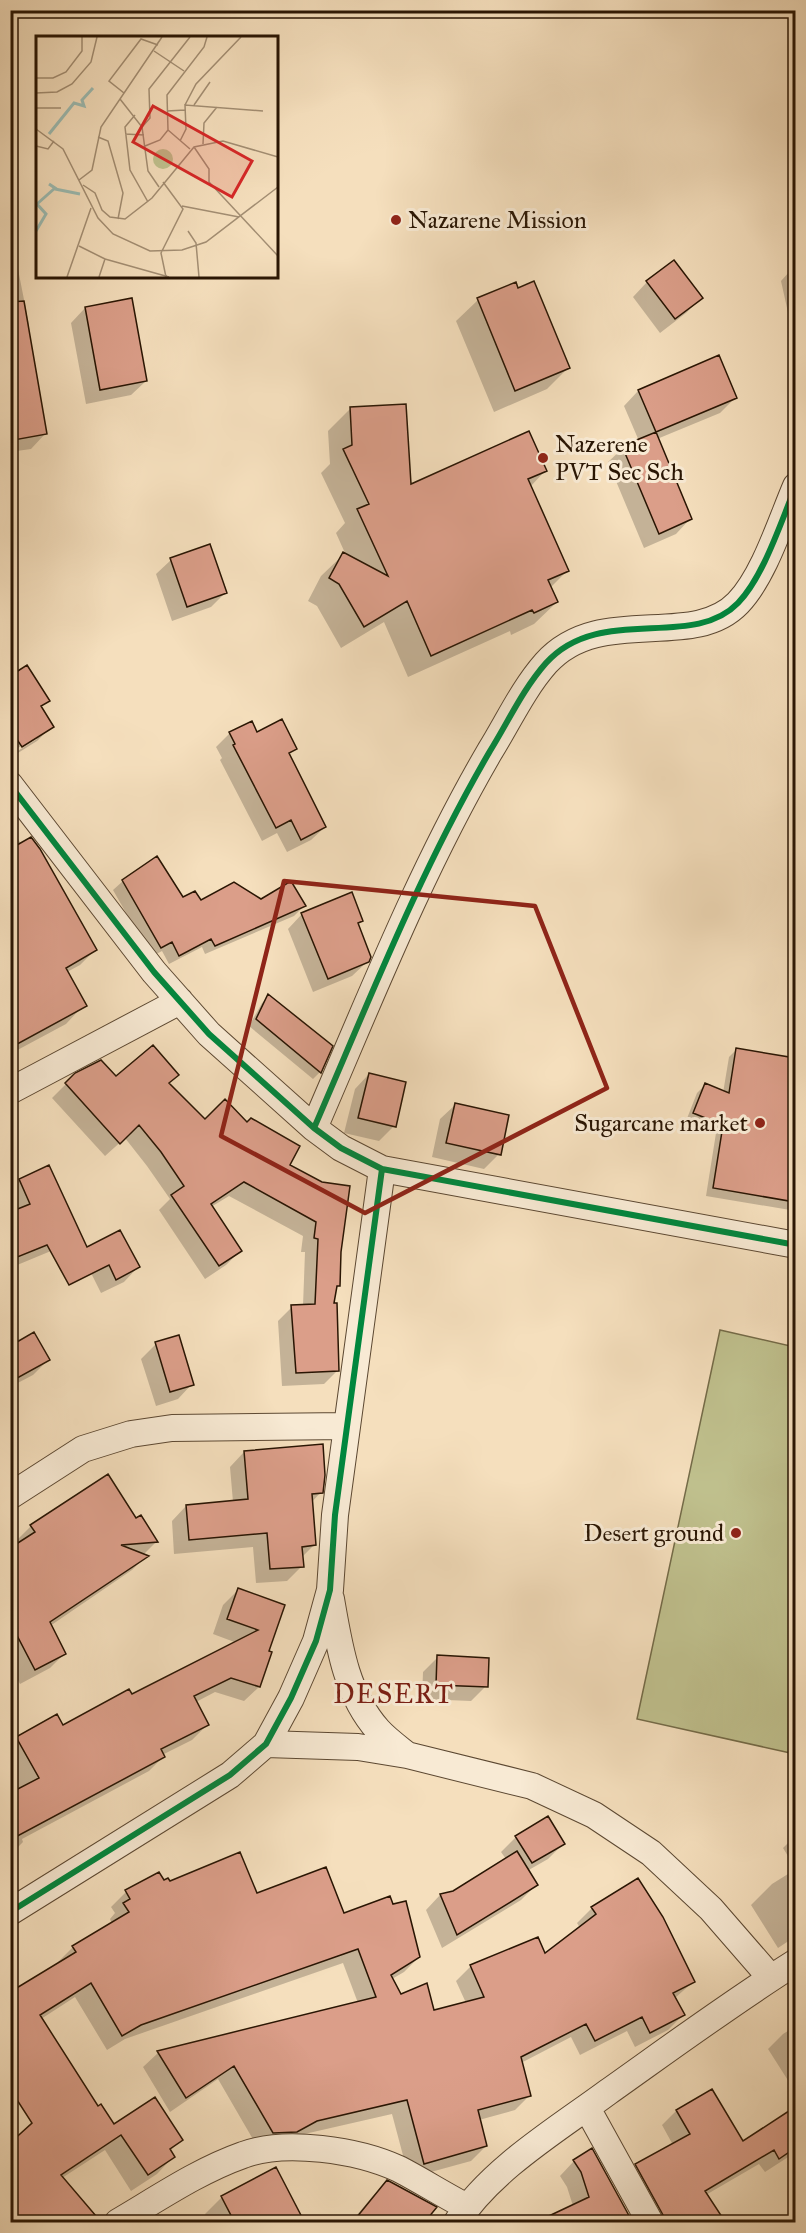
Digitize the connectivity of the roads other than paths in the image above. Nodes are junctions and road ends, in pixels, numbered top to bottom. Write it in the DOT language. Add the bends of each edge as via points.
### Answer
graph roads {
  1 [pos="795,486"];
  2 [pos="10,785"];
  3 [pos="180,1001"];
  4 [pos="10,1091"];
  5 [pos="314,1128"];
  6 [pos="382,1169"];
  7 [pos="795,1245"];
  8 [pos="347,1426"];
  9 [pos="10,1496"];
  10 [pos="330,1590"];
  11 [pos="267,1744"];
  12 [pos="407,1755"];
  13 [pos="10,1912"];
  14 [pos="795,1962"];
  15 [pos="771,1978"];
  16 [pos="587,2108"];
  17 [pos="462,2215"];
  18 [pos="118,2223"];
  19 [pos="650,2223"];
  1 -- 5 [label="street" via="750,588 723,616 703,624 607,631 582,637 545,663 470,786 429,863"];
  2 -- 3 [label="street"];
  3 -- 4 [label="street"];
  3 -- 5 [label="street" via="209,1034"];
  5 -- 6 [label="street" via="341,1148"];
  6 -- 7 [label="street"];
  6 -- 8 [label="street"];
  8 -- 9 [label="street" via="172,1428 131,1434 83,1449"];
  8 -- 10 [label="street"];
  10 -- 11 [label="street" via="316,1641"];
  10 -- 12 [label="street" via="341,1658 353,1690 379,1732"];
  11 -- 12 [label="street" via="358,1747"];
  11 -- 13 [label="street" via="230,1775"];
  12 -- 15 [label="street" via="532,1786 594,1815 651,1853 711,1909"];
  14 -- 15 [label="street"];
  15 -- 16 [label="street"];
  16 -- 17 [label="street" via="513,2163"];
  16 -- 19 [label="street"];
  17 -- 18 [label="street" via="387,2165 305,2147 276,2147 244,2154 196,2176"];
}
